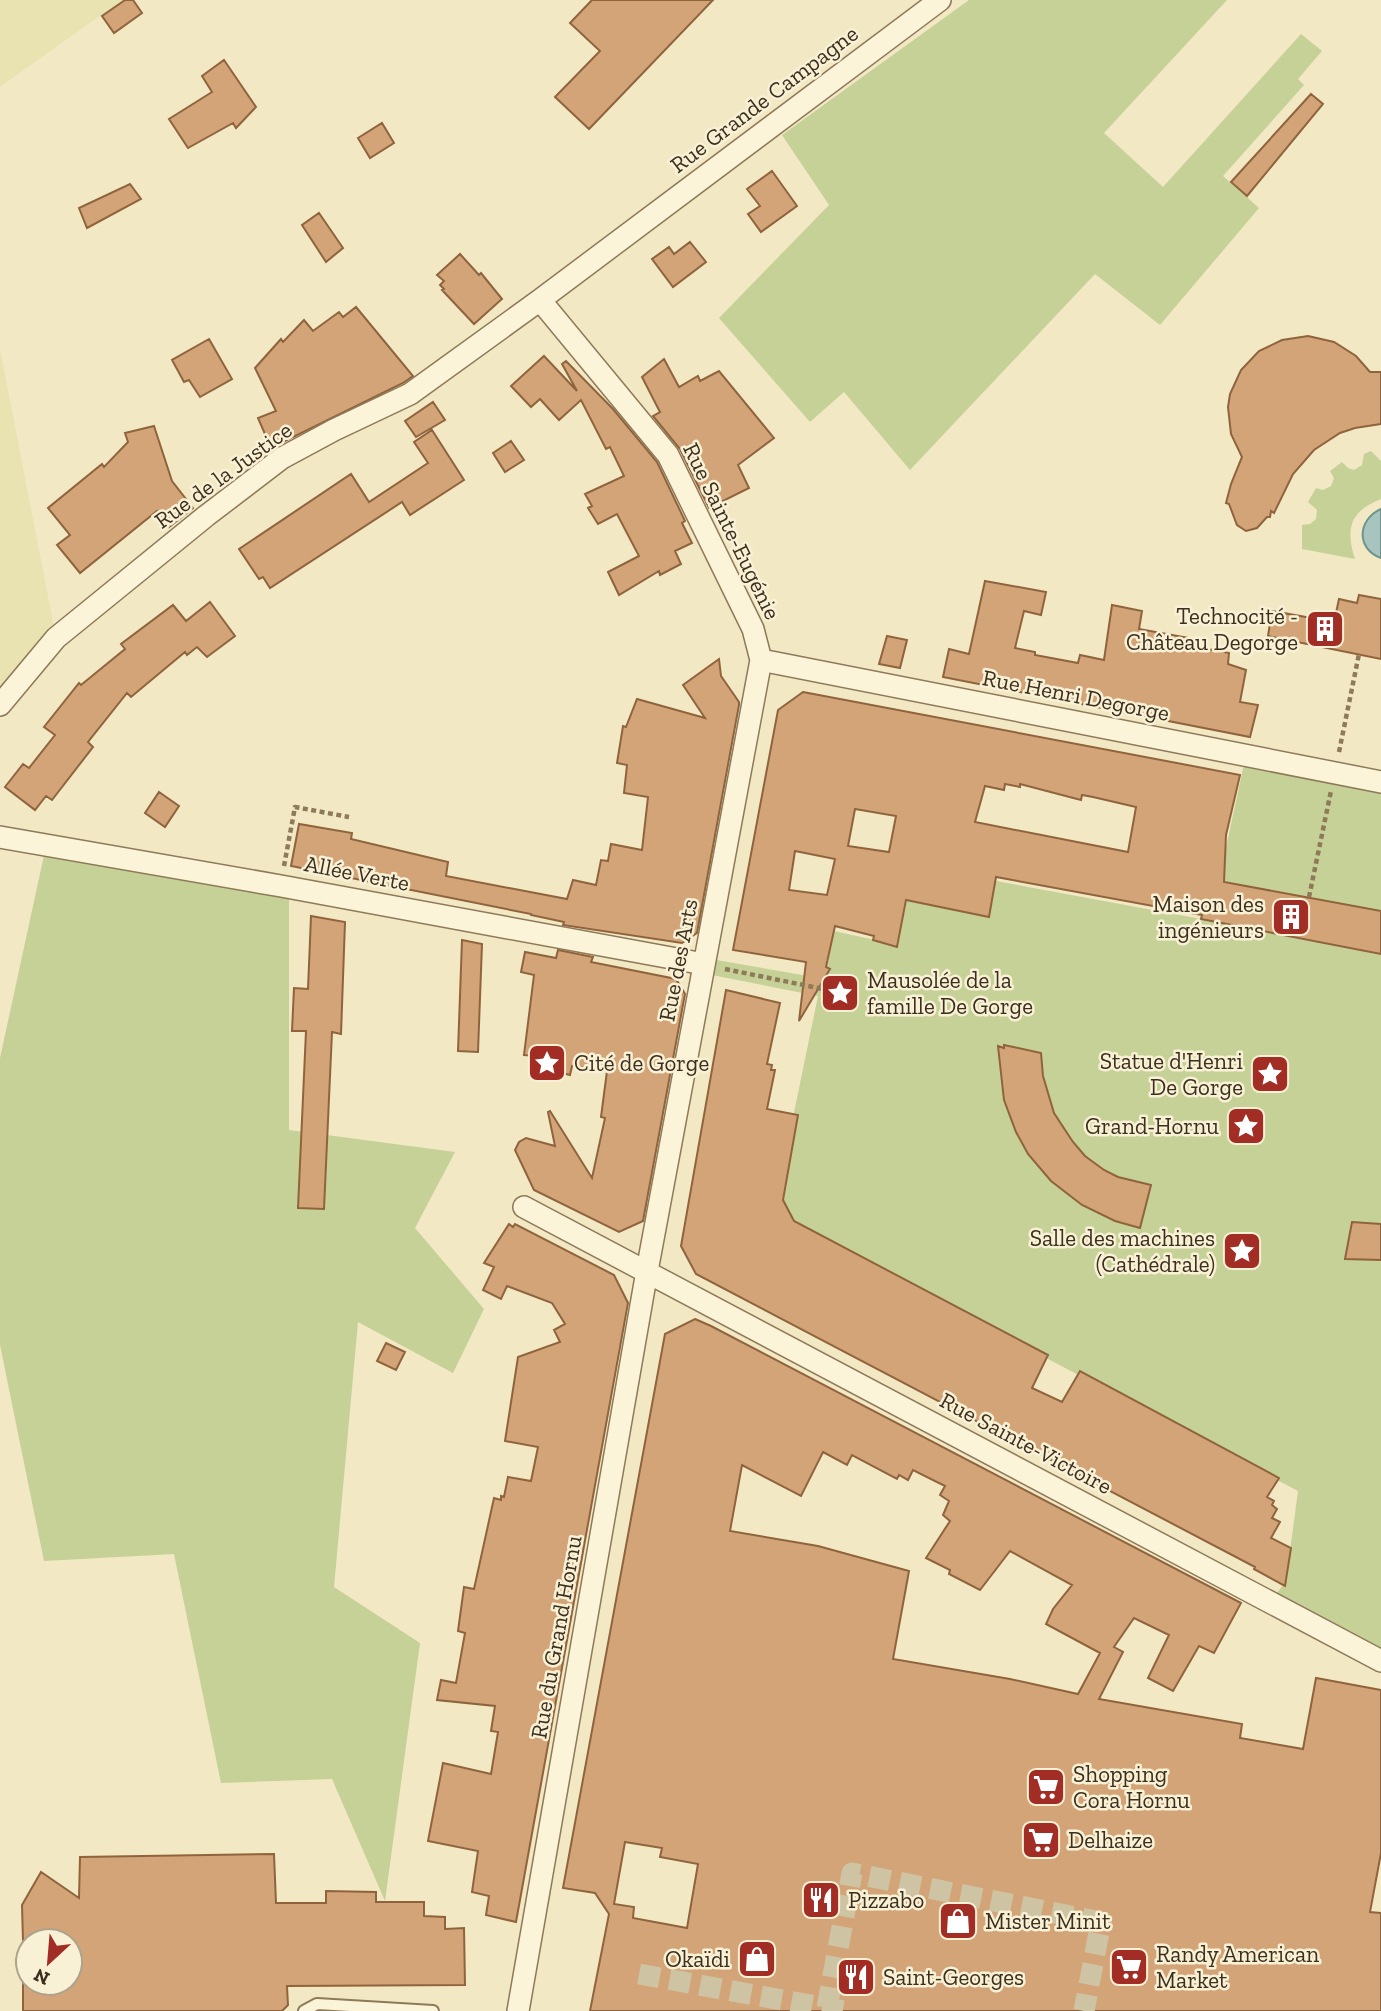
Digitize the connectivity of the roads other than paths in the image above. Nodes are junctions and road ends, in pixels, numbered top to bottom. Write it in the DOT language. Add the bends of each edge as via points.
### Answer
graph roads {
  1 [pos="940,0"];
  2 [pos="540,300"];
  3 [pos="761,660"];
  4 [pos="0,705"];
  5 [pos="1381,782"];
  6 [pos="0,837"];
  7 [pos="704,964"];
  8 [pos="524,1207"];
  9 [pos="647,1271"];
  10 [pos="1381,1661"];
  11 [pos="304,2011"];
  12 [pos="433,2011"];
  13 [pos="518,2011"];
  1 -- 2 [label="street, Rue Grande Campagne"];
  2 -- 3 [label="street, Rue Sainte-Eugénie" via="668,455 753,629"];
  2 -- 4 [label="street, Rue de la Justice" via="410,394 271,466 56,638"];
  3 -- 5 [label="street, Rue Henri Degorge"];
  3 -- 7 [label="street, Rue des Arts"];
  6 -- 7 [label="street, Allée Verte"];
  7 -- 9 [label="street, Rue des Arts"];
  8 -- 9 [label="street, Rue Sainte-Victoire"];
  9 -- 10 [label="street, Rue Sainte-Victoire"];
  9 -- 13 [label="street, Rue du Grand Hornu"];
  11 -- 12 [label="lane" via="317,2004"];
}
